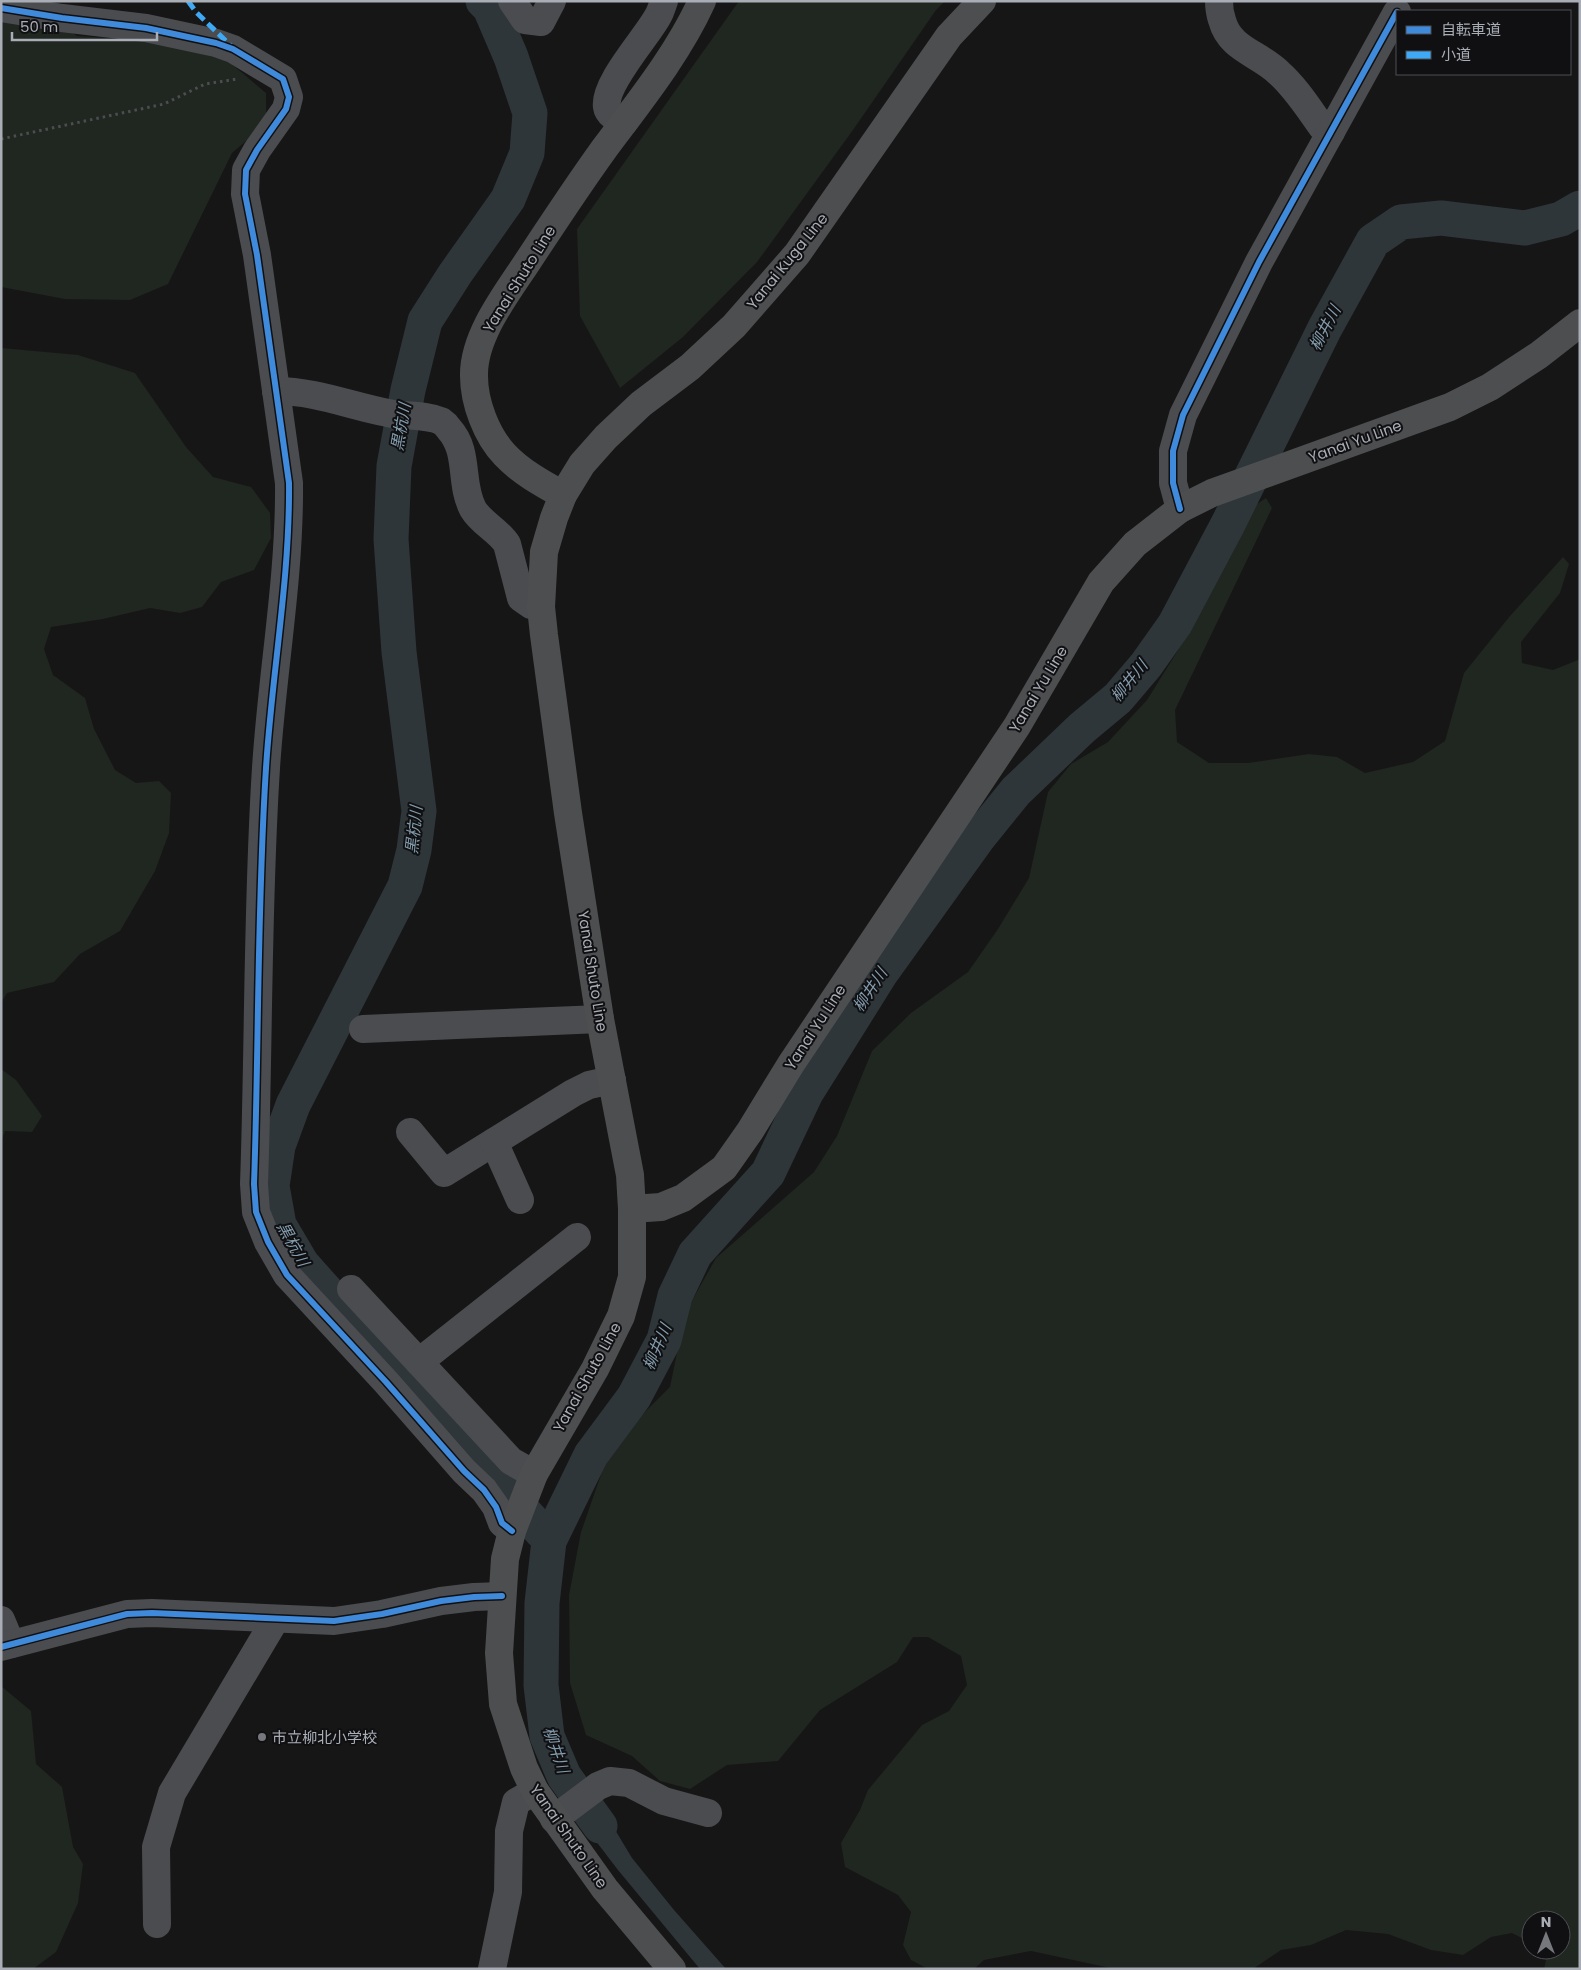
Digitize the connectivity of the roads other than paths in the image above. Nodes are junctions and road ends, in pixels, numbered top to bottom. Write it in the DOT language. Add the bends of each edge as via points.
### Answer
graph roads {
  1 [pos="512,1"];
  2 [pos="552,1"];
  3 [pos="664,1"];
  4 [pos="702,1"];
  5 [pos="982,1"];
  6 [pos="1219,1"];
  7 [pos="1,8"];
  8 [pos="1396,16"];
  9 [pos="624,122"];
  10 [pos="1330,132"];
  11 [pos="1580,323"];
  12 [pos="276,391"];
  13 [pos="563,496"];
  14 [pos="1180,509"];
  15 [pos="541,607"];
  16 [pos="600,1019"];
  17 [pos="363,1029"];
  18 [pos="612,1080"];
  19 [pos="410,1132"];
  20 [pos="494,1142"];
  21 [pos="520,1200"];
  22 [pos="632,1209"];
  23 [pos="577,1237"];
  24 [pos="351,1288"];
  25 [pos="419,1362"];
  26 [pos="530,1483"];
  27 [pos="513,1529"];
  28 [pos="502,1596"];
  29 [pos="275,1620"];
  30 [pos="5,1637"];
  31 [pos="535,1791"];
  32 [pos="708,1813"];
  33 [pos="559,1816"];
  34 [pos="157,1924"];
  35 [pos="492,1969"];
  36 [pos="672,1969"];
  1 -- 2 [label="street" via="524,20 541,22"];
  3 -- 9 [label="street" via="658,16 607,94 607,109"];
  4 -- 9 [label="main road, Yanai Shuto Line" via="695,18"];
  5 -- 13 [label="main road, Yanai Kuga Line" via="949,36 797,254 734,326 606,437 582,464"];
  6 -- 10 [label="street" via="1224,29 1233,42 1280,74 1322,127"];
  7 -- 12 [label="street" via="146,28 216,43 233,49 283,79 290,97 286,109 246,170"];
  8 -- 10 [label="street"];
  9 -- 13 [label="main road, Yanai Shuto Line" via="499,305 479,344 474,374 477,405 504,454 532,478"];
  10 -- 14 [label="street" via="1259,262 1183,415 1173,451 1173,483"];
  11 -- 14 [label="main road, Yanai Yu Line" via="1490,387 1450,407 1283,466"];
  12 -- 15 [label="street" via="298,391 390,414 442,422 451,430 461,448 467,494 473,509 507,544 521,598"];
  12 -- 27 [label="street" via="289,483 290,519 264,804 254,1184 256,1212 287,1275 484,1490 502,1523"];
  13 -- 15 [label="main road, Yanai Shuto Line" via="544,552"];
  14 -- 22 [label="main road, Yanai Yu Line" via="1135,544 1101,582 1017,726 724,1168 683,1198 661,1207"];
  15 -- 16 [label="main road, Yanai Shuto Line"];
  16 -- 17 [label="street"];
  16 -- 18 [label="main road, Yanai Shuto Line"];
  18 -- 20 [label="street" via="589,1085 573,1093"];
  18 -- 22 [label="main road, Yanai Shuto Line" via="630,1175"];
  19 -- 20 [label="street" via="444,1173"];
  20 -- 21 [label="street"];
  22 -- 26 [label="main road, Yanai Shuto Line" via="632,1277 621,1316 595,1369"];
  23 -- 25 [label="street"];
  24 -- 25 [label="street"];
  25 -- 26 [label="street"];
  26 -- 27 [label="main road, Yanai Shuto Line"];
  27 -- 28 [label="main road, Yanai Shuto Line"];
  28 -- 29 [label="street" via="441,1601 334,1621"];
  28 -- 31 [label="main road, Yanai Shuto Line" via="499,1652 503,1704"];
  29 -- 30 [label="street" via="127,1614"];
  29 -- 34 [label="street" via="170,1799 156,1847"];
  31 -- 33 [label="main road, Yanai Shuto Line"];
  31 -- 35 [label="street" via="516,1802 509,1831 508,1892"];
  32 -- 33 [label="street" via="664,1801 629,1783 610,1781 598,1786"];
  33 -- 36 [label="main road, Yanai Shuto Line" via="605,1889"];
}
